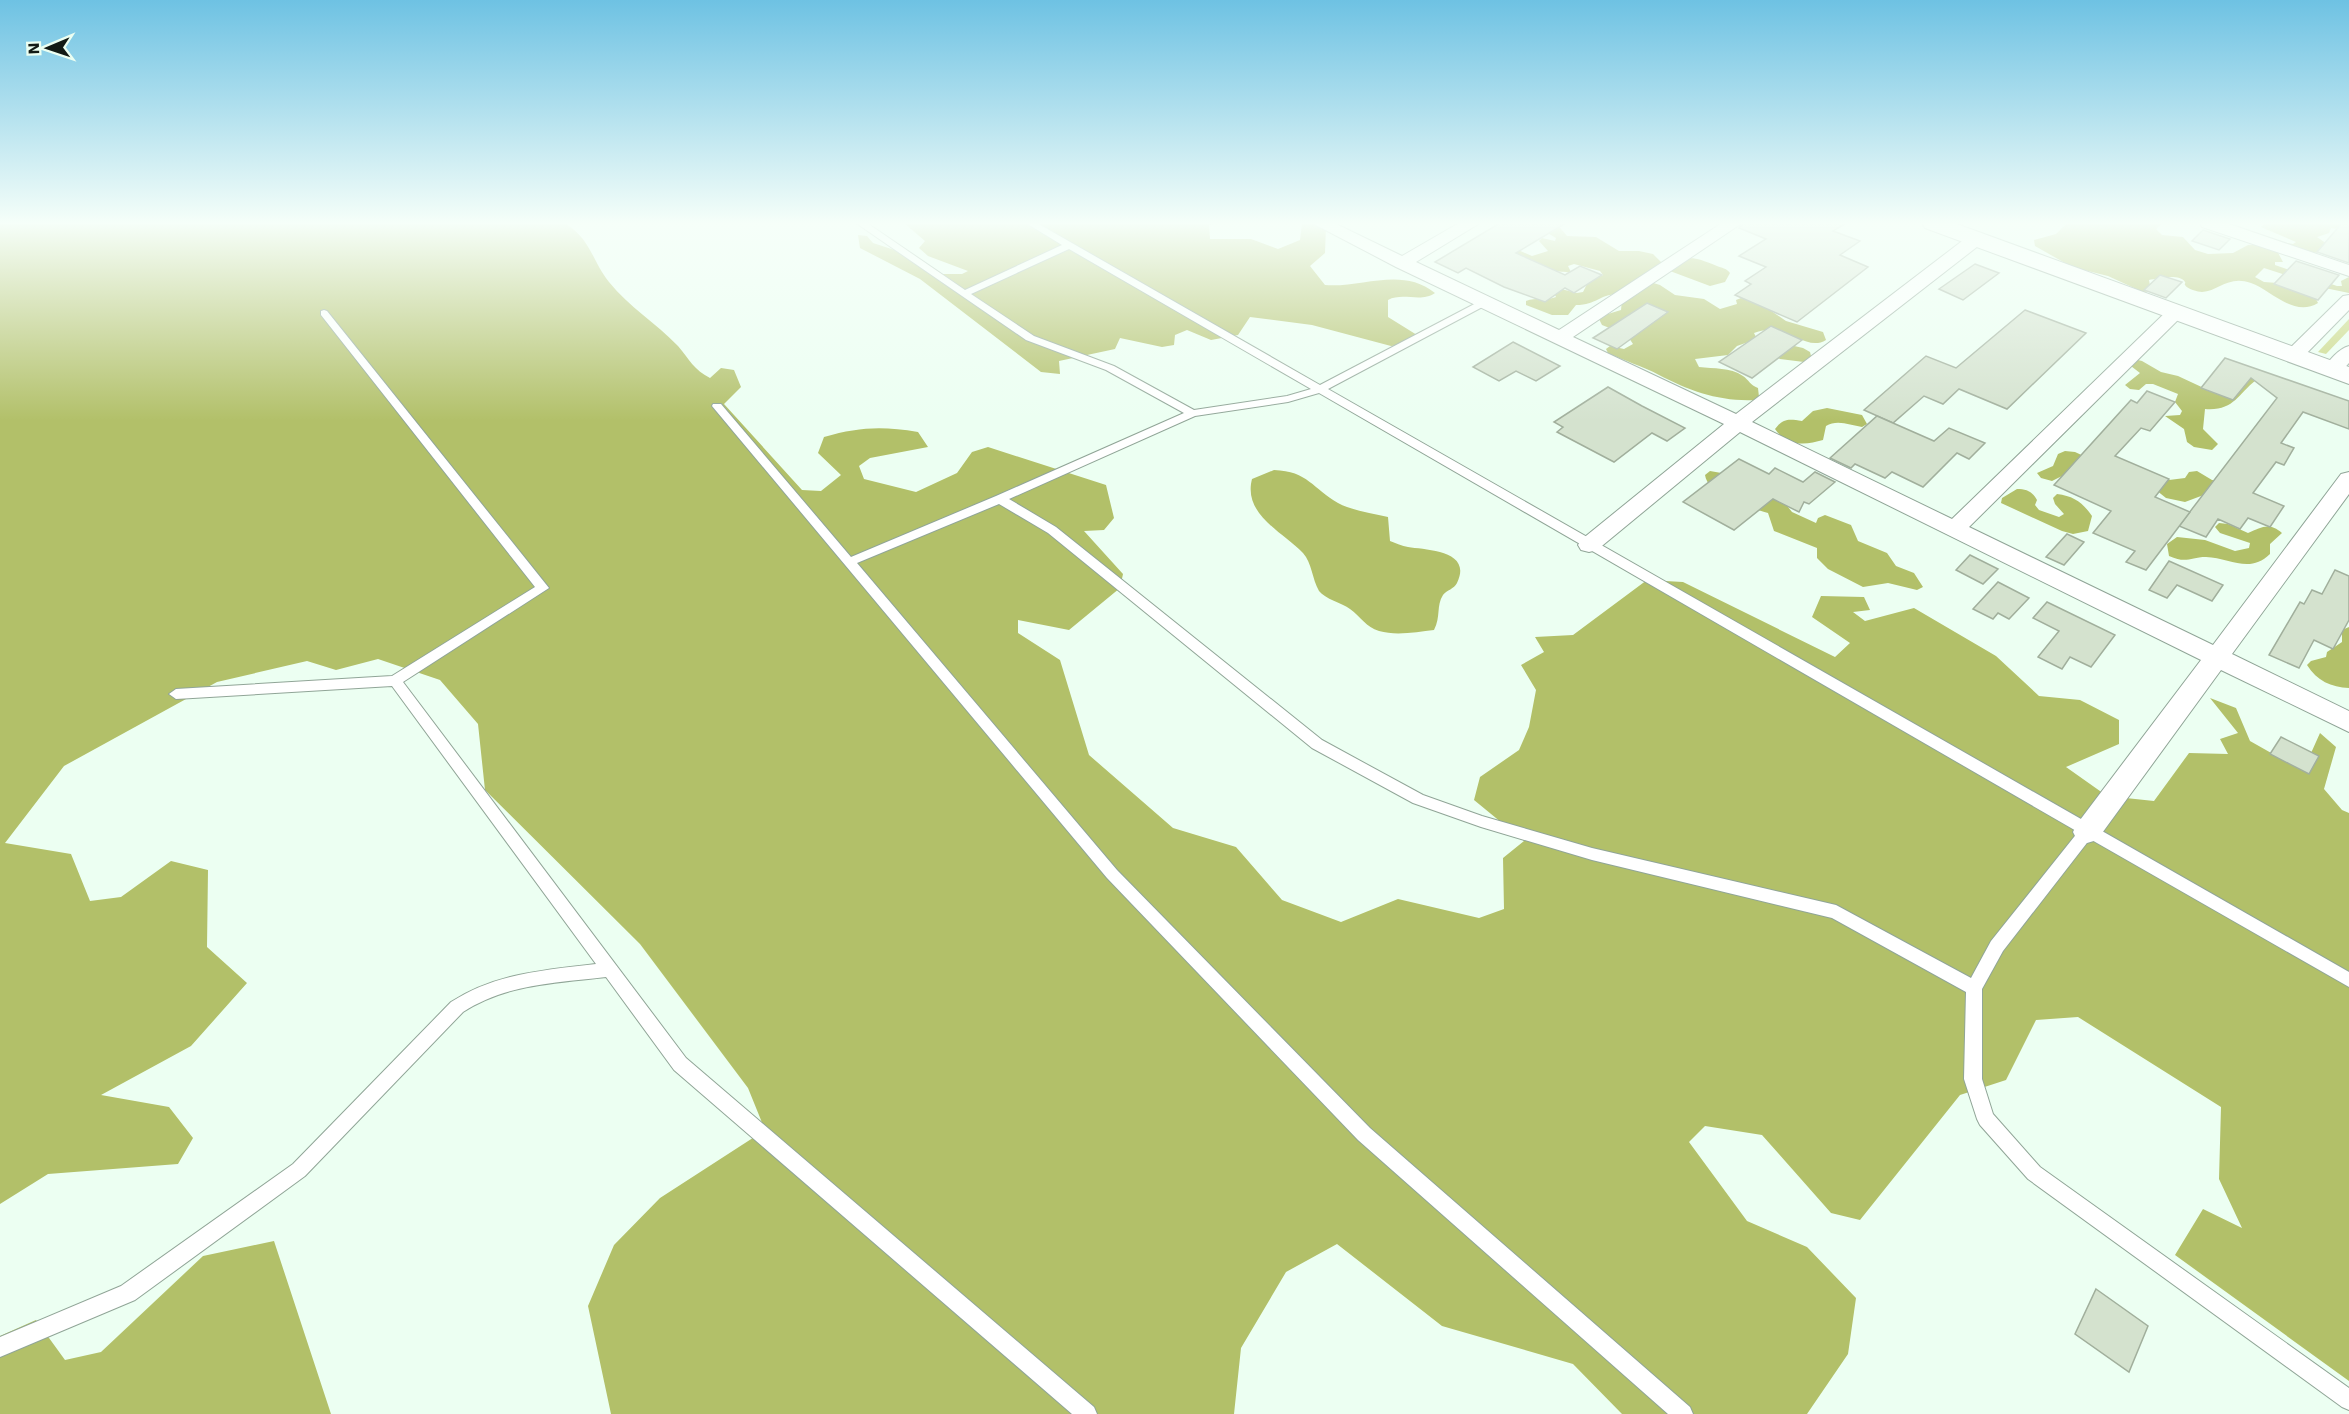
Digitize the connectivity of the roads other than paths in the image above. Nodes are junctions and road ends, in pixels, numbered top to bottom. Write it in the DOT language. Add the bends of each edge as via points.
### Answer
graph roads {
  1 [pos="956,289"];
  2 [pos="974,289"];
  3 [pos="1143,289"];
  4 [pos="1457,289"];
  5 [pos="1634,289"];
  6 [pos="1911,289"];
  7 [pos="2113,289"];
  8 [pos="963,294"];
  9 [pos="2349,300"];
  10 [pos="1485,302"];
  11 [pos="2176,312"];
  12 [pos="324,313"];
  13 [pos="1559,338"];
  14 [pos="2349,352"];
  15 [pos="2293,356"];
  16 [pos="2341,373"];
  17 [pos="1319,390"];
  18 [pos="717,406"];
  19 [pos="1192,413"];
  20 [pos="1738,423"];
  21 [pos="2349,479"];
  22 [pos="1000,499"];
  23 [pos="1953,530"];
  24 [pos="1589,545"];
  25 [pos="849,562"];
  26 [pos="2217,657"];
  27 [pos="395,681"];
  28 [pos="176,694"];
  29 [pos="2349,722"];
  30 [pos="2087,831"];
  31 [pos="609,969"];
  32 [pos="2349,980"];
  33 [pos="1974,988"];
  34 [pos="0,1347"];
  35 [pos="2349,1400"];
  36 [pos="1087,1414"];
  37 [pos="1683,1414"];
  1 -- 8 [label="lane"];
  2 -- 8 [label="lane"];
  3 -- 17 [label="lane"];
  4 -- 10 [label="street"];
  5 -- 13 [label="street"];
  6 -- 20 [label="street"];
  7 -- 11 [label="main road"];
  8 -- 19 [label="lane" via="1030,338 1110,368"];
  9 -- 15 [label="street"];
  10 -- 13 [label="street"];
  10 -- 17 [label="lane"];
  11 -- 15 [label="main road"];
  11 -- 23 [label="street"];
  12 -- 27 [label="lane" via="543,588"];
  13 -- 20 [label="street"];
  14 -- 16 [label="street"];
  15 -- 16 [label="main road"];
  17 -- 19 [label="lane" via="1288,399"];
  17 -- 24 [label="lane"];
  18 -- 25 [label="lane"];
  19 -- 22 [label="lane"];
  20 -- 23 [label="street"];
  20 -- 24 [label="street"];
  21 -- 26 [label="street"];
  22 -- 25 [label="lane"];
  22 -- 33 [label="lane" via="1052,530 1317,744 1418,799 1592,854 1836,912"];
  23 -- 26 [label="street"];
  24 -- 30 [label="lane"];
  25 -- 37 [label="lane" via="1112,874 1356,1126"];
  26 -- 29 [label="street"];
  26 -- 30 [label="street"];
  27 -- 28 [label="lane"];
  27 -- 31 [label="lane"];
  30 -- 32 [label="lane"];
  30 -- 33 [label="lane" via="1997,946"];
  31 -- 34 [label="lane" via="493,986 474,994 299,1170 128,1293"];
  31 -- 36 [label="lane" via="680,1064"];
  33 -- 35 [label="lane" via="1973,1078 1986,1119 2034,1173"];
}
